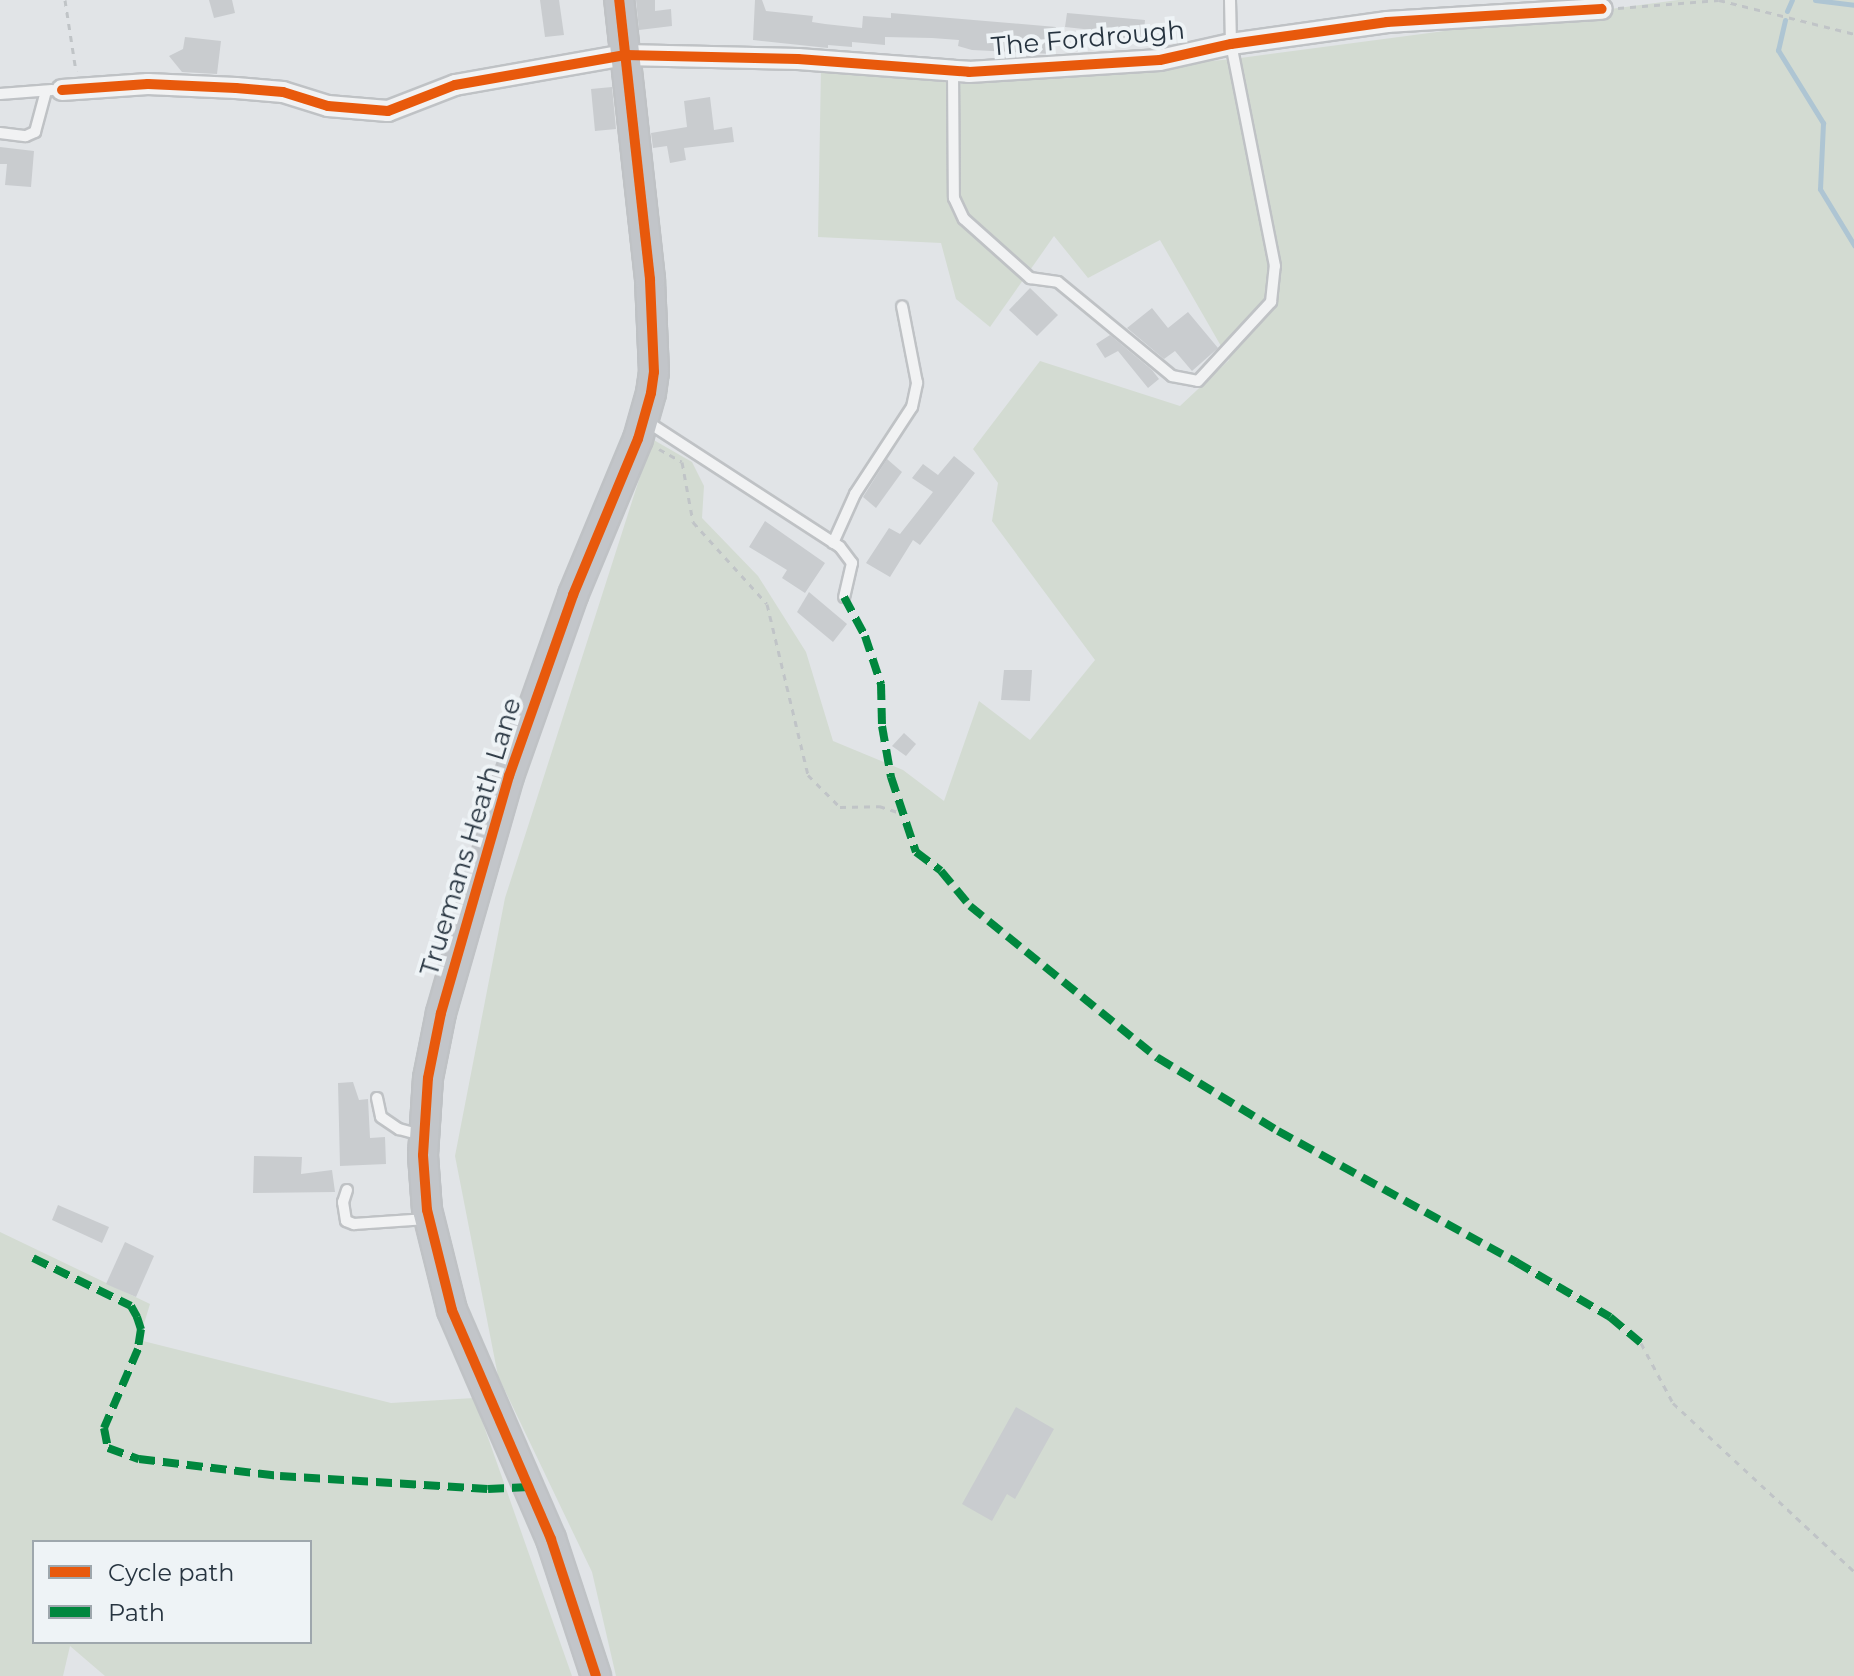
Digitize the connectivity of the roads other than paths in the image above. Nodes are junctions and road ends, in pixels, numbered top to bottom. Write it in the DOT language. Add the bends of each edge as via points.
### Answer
graph roads {
  1 [pos="619,0"];
  2 [pos="1230,0"];
  3 [pos="1602,9"];
  4 [pos="1231,44"];
  5 [pos="625,55"];
  6 [pos="953,70"];
  7 [pos="62,89"];
  8 [pos="0,94"];
  9 [pos="0,133"];
  10 [pos="902,306"];
  11 [pos="648,432"];
  12 [pos="833,543"];
  13 [pos="844,597"];
  14 [pos="377,1098"];
  15 [pos="424,1136"];
  16 [pos="347,1190"];
  17 [pos="429,1219"];
  18 [pos="596,1676"];
  1 -- 5 [label="street, Truemans Heath Lane"];
  2 -- 4 [label="lane"];
  3 -- 4 [label="street, The Fordrough" via="1387,22"];
  4 -- 6 [label="street, The Fordrough" via="1160,60"];
  4 -- 6 [label="lane" via="1275,266 1271,302 1198,381 1172,376 1058,282 1030,278 964,219 954,198"];
  5 -- 6 [label="street, The Fordrough"];
  5 -- 7 [label="street, The Fordrough" via="455,85 388,111 328,106 283,92 236,88 148,84"];
  5 -- 11 [label="street, Truemans Heath Lane" via="650,279 654,372"];
  7 -- 8 [label="lane"];
  7 -- 9 [label="lane" via="35,132"];
  10 -- 12 [label="lane" via="917,383 912,407 855,494"];
  11 -- 12 [label="lane"];
  11 -- 15 [label="street, Truemans Heath Lane" via="573,595 509,776 441,1013"];
  12 -- 13 [label="lane" via="852,563"];
  14 -- 15 [label="lane" via="381,1117"];
  15 -- 17 [label="street, Truemans Heath Lane"];
  16 -- 17 [label="lane" via="346,1221 354,1224"];
  17 -- 18 [label="street, Truemans Heath Lane" via="452,1310 551,1539"];
}
